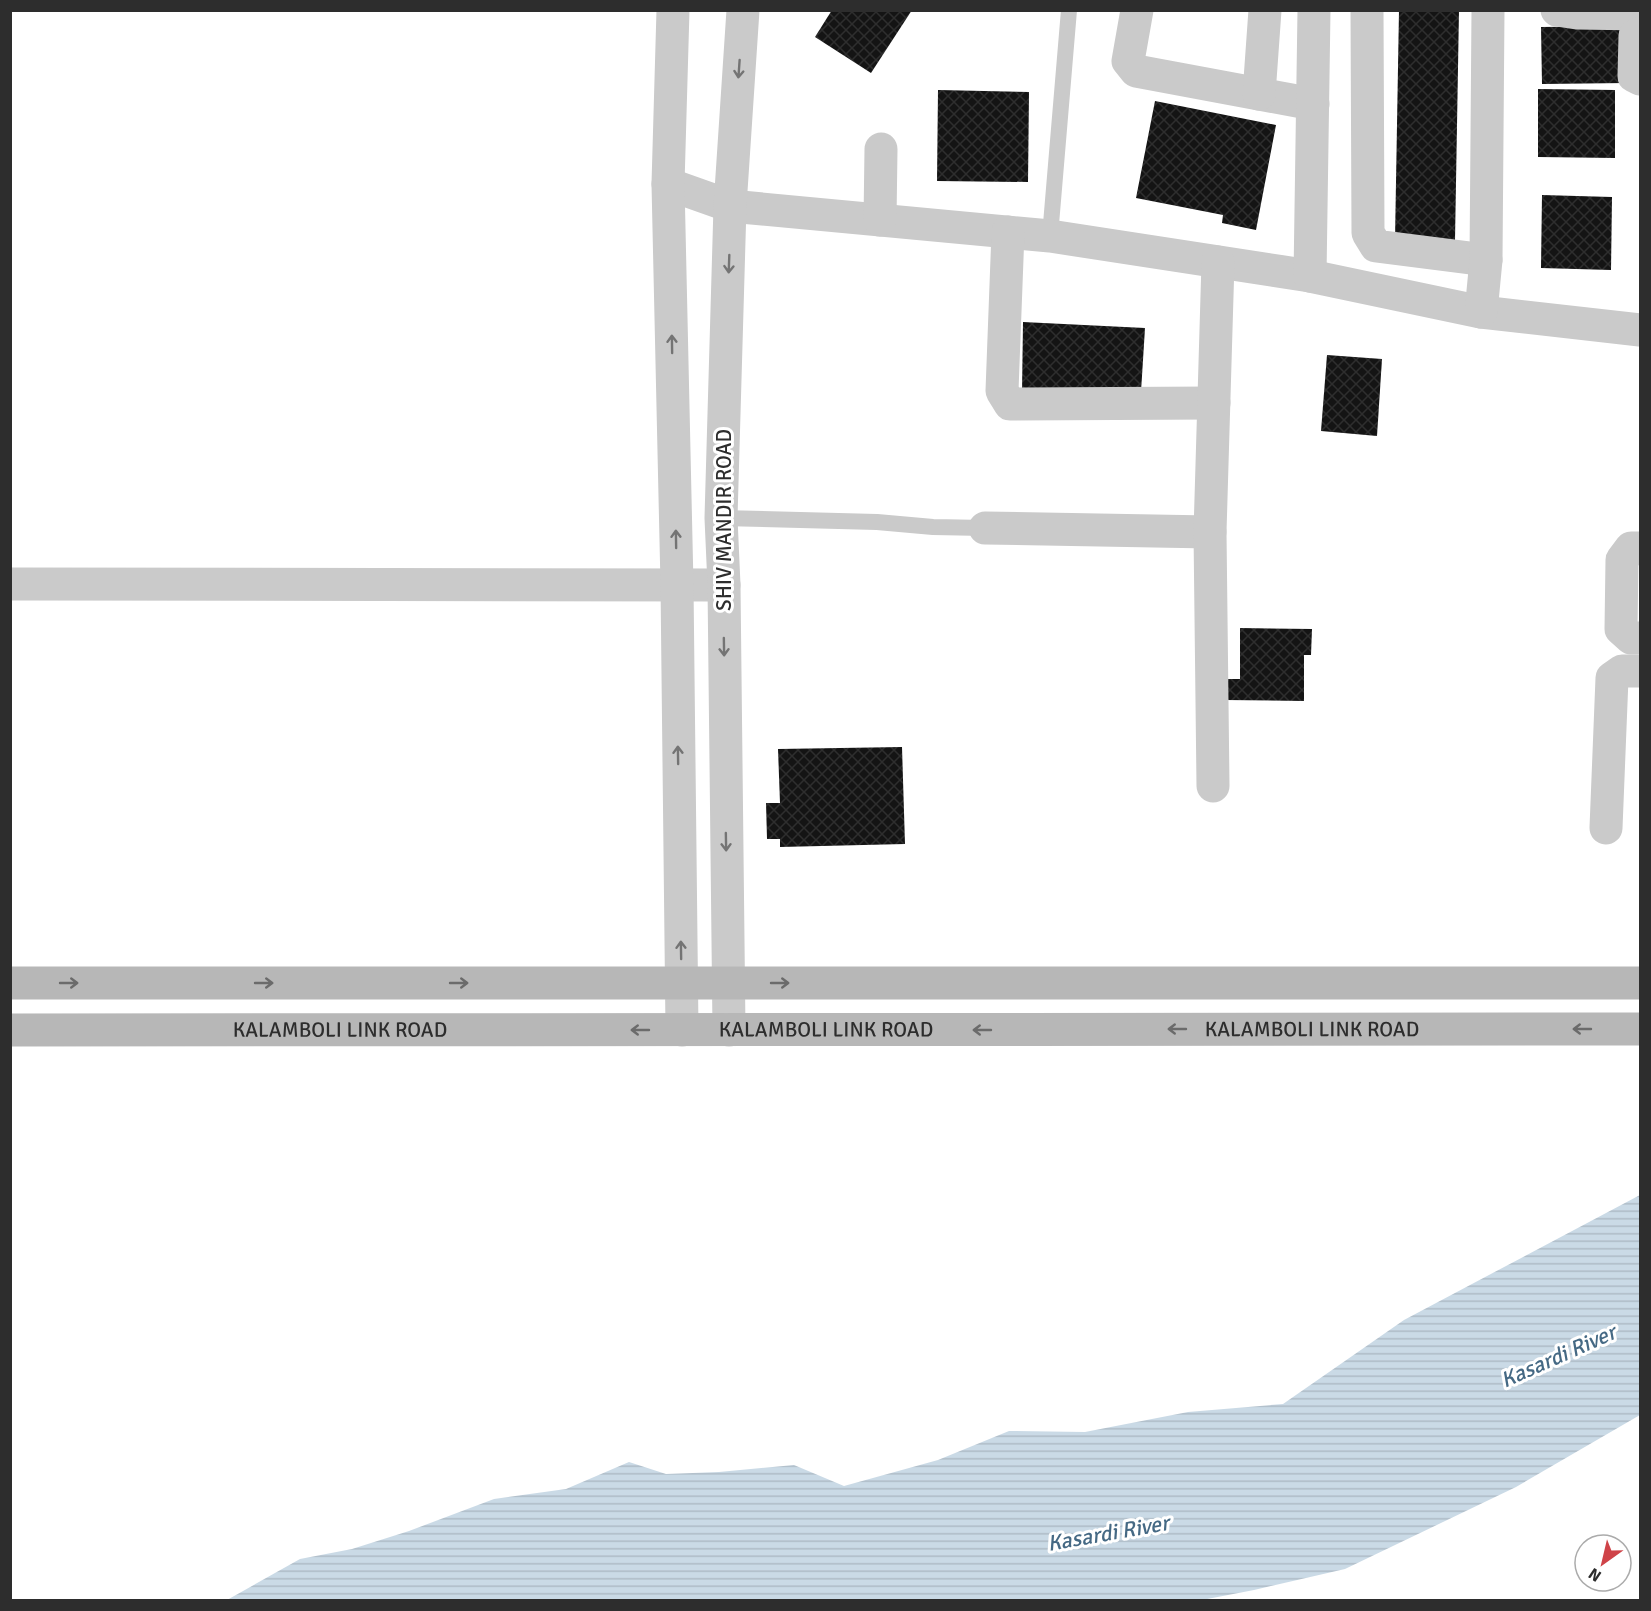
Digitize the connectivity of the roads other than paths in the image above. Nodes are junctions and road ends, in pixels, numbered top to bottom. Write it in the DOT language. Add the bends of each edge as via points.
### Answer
graph roads {
  1 [pos="673,10"];
  2 [pos="743,10"];
  3 [pos="1069,10"];
  4 [pos="1137,10"];
  5 [pos="1265,10"];
  6 [pos="1314,10"];
  7 [pos="1367,10"];
  8 [pos="1488,10"];
  9 [pos="1557,10"];
  10 [pos="1641,14"];
  11 [pos="1641,33"];
  12 [pos="1641,79"];
  13 [pos="1258,94"];
  14 [pos="1312,104"];
  15 [pos="881,149"];
  16 [pos="668,184"];
  17 [pos="730,206"];
  18 [pos="880,220"];
  19 [pos="1008,232"];
  20 [pos="1050,236"];
  21 [pos="1486,260"];
  22 [pos="1218,261"];
  23 [pos="1310,276"];
  24 [pos="1481,312"];
  25 [pos="1641,330"];
  26 [pos="1214,403"];
  27 [pos="721,518"];
  28 [pos="985,528"];
  29 [pos="1210,532"];
  30 [pos="1641,548"];
  31 [pos="10,584"];
  32 [pos="677,585"];
  33 [pos="724,585"];
  34 [pos="1641,638"];
  35 [pos="1641,671"];
  36 [pos="1213,786"];
  37 [pos="1606,828"];
  38 [pos="10,983"];
  39 [pos="681,983"];
  40 [pos="728,983"];
  41 [pos="1641,983"];
  42 [pos="682,1029"];
  43 [pos="1641,1029"];
  44 [pos="10,1030"];
  45 [pos="729,1030"];
  1 -- 16 [label="street"];
  2 -- 17 [label="street, SHIV MANDIR ROAD, one-way"];
  3 -- 20 [label="lane"];
  4 -- 13 [label="street" via="1128,61 1136,71"];
  5 -- 13 [label="street"];
  6 -- 14 [label="street"];
  7 -- 21 [label="street" via="1368,233 1376,246"];
  8 -- 21 [label="street"];
  9 -- 10 [label="street" via="1577,14"];
  11 -- 12 [label="street" via="1635,36 1634,76"];
  13 -- 14 [label="street"];
  14 -- 23 [label="street"];
  15 -- 18 [label="street"];
  16 -- 17 [label="street"];
  32 -- 16 [label="street, one-way"];
  17 -- 18 [label="street"];
  17 -- 27 [label="street, SHIV MANDIR ROAD, one-way"];
  18 -- 19 [label="street"];
  19 -- 20 [label="street"];
  19 -- 26 [label="street" via="1002,391 1010,404"];
  20 -- 22 [label="street"];
  21 -- 24 [label="street"];
  22 -- 23 [label="street"];
  22 -- 26 [label="street"];
  23 -- 24 [label="street"];
  24 -- 25 [label="street"];
  26 -- 29 [label="street"];
  27 -- 28 [label="lane"];
  27 -- 33 [label="street, SHIV MANDIR ROAD"];
  28 -- 29 [label="street"];
  29 -- 36 [label="street"];
  30 -- 34 [label="street" via="1631,548 1622,560 1621,629 1631,638"];
  31 -- 32 [label="street"];
  32 -- 33 [label="street"];
  39 -- 32 [label="street, one-way"];
  33 -- 40 [label="street, SHIV MANDIR ROAD, one-way"];
  35 -- 37 [label="street" via="1622,671 1612,678"];
  38 -- 39 [label="main road, one-way"];
  39 -- 40 [label="main road"];
  39 -- 42 [label="street"];
  40 -- 41 [label="main road, one-way"];
  40 -- 45 [label="street, SHIV MANDIR ROAD"];
  42 -- 44 [label="main road, KALAMBOLI LINK ROAD, one-way"];
  42 -- 45 [label="main road, KALAMBOLI LINK ROAD"];
  43 -- 45 [label="main road, KALAMBOLI LINK ROAD, one-way"];
}
